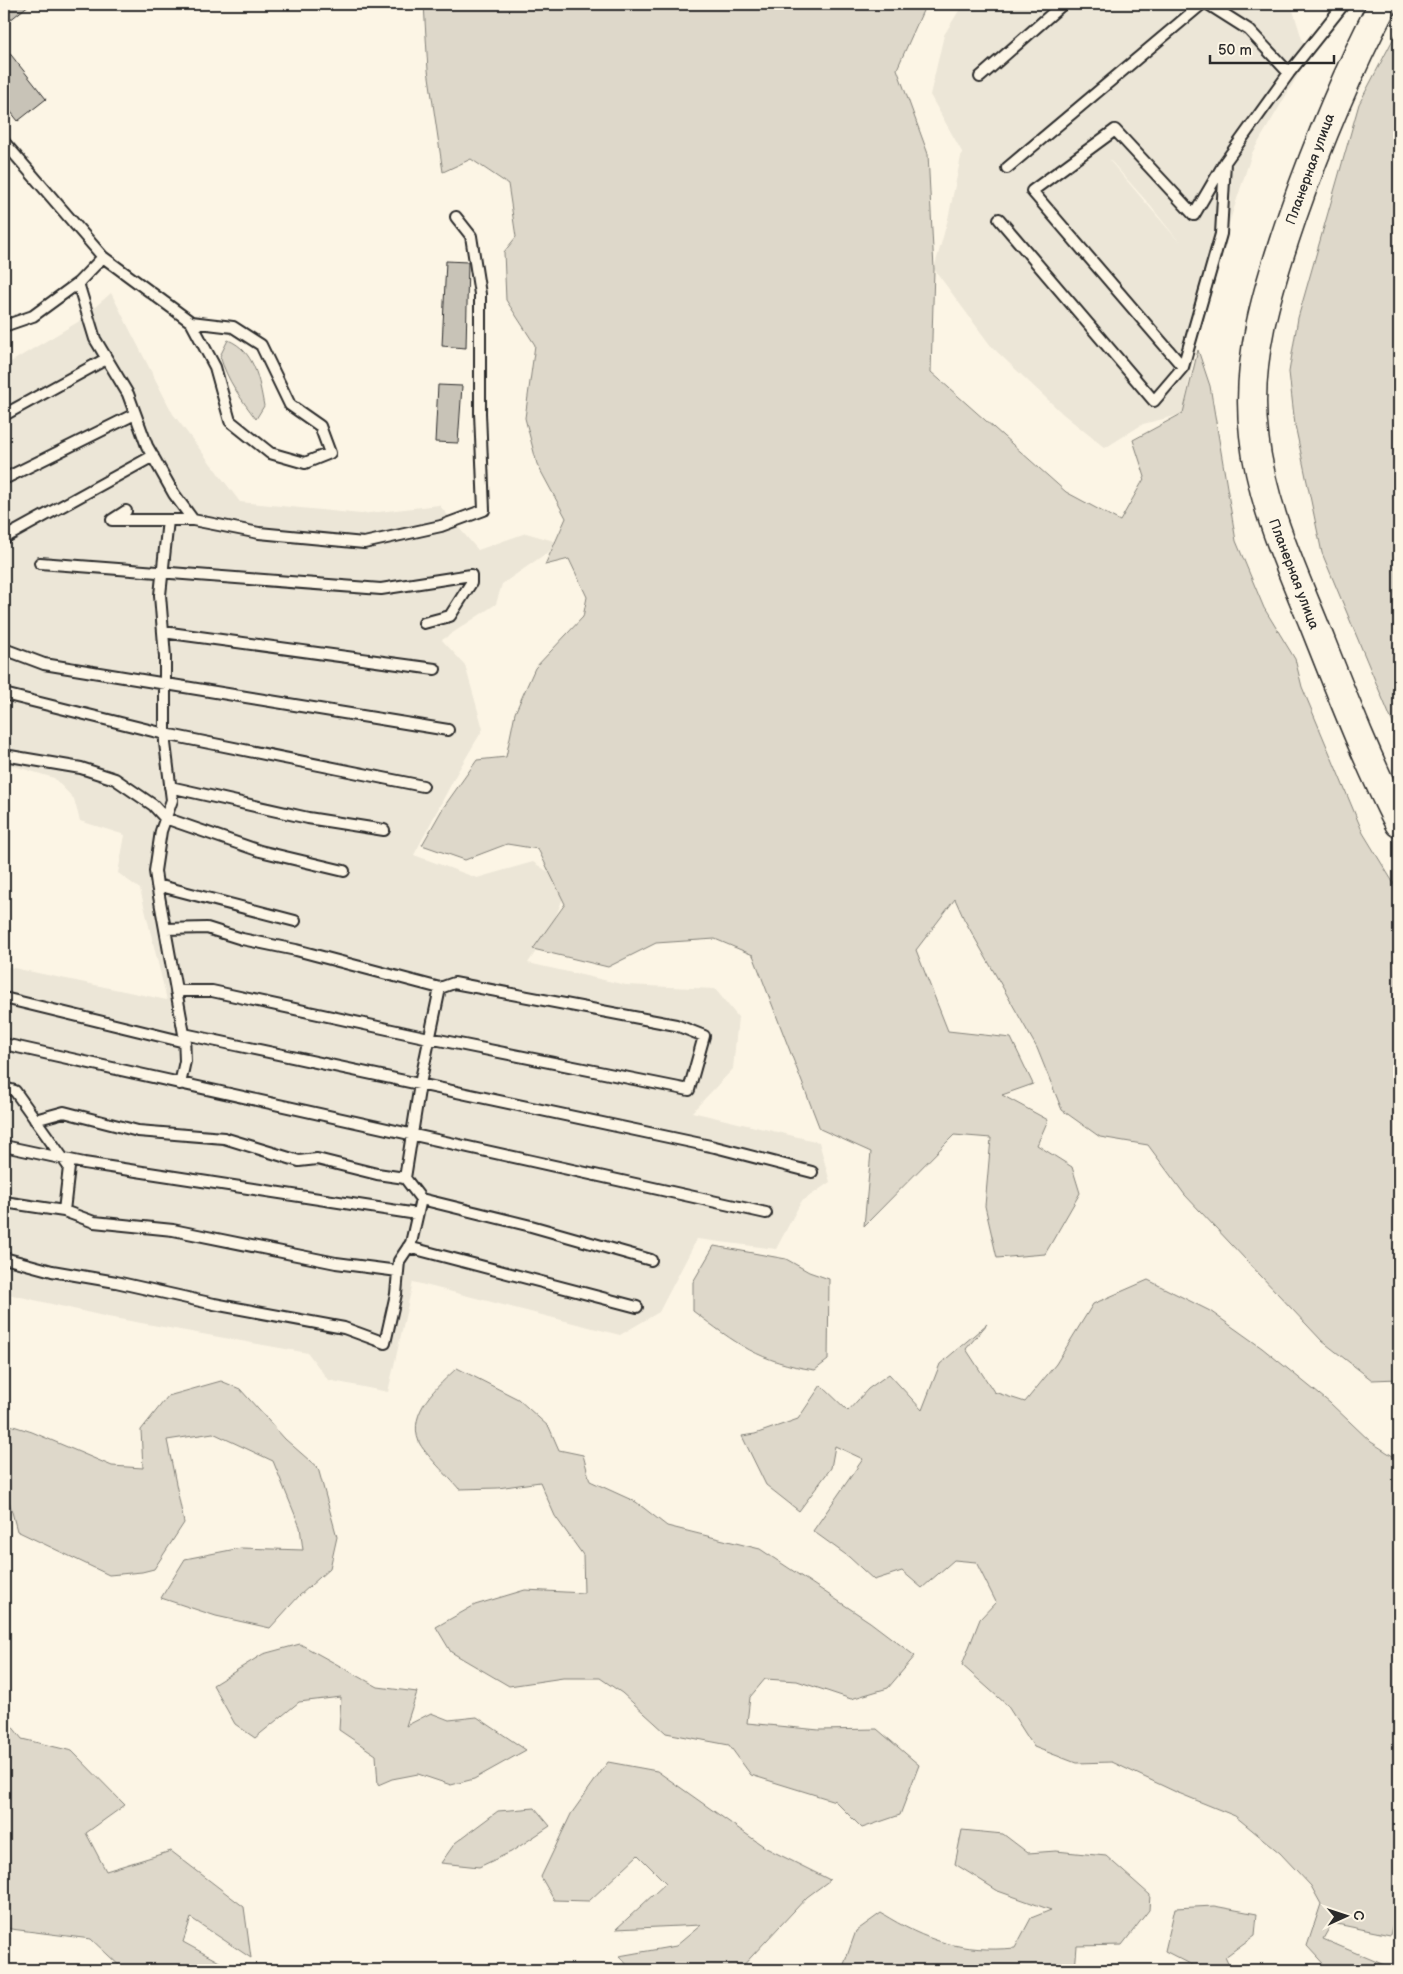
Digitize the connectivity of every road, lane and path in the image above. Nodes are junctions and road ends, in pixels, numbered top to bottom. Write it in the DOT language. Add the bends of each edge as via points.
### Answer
graph roads {
  1 [pos="1063,4"];
  2 [pos="1202,4"];
  3 [pos="1208,4"];
  4 [pos="1344,4"];
  5 [pos="1383,4"];
  6 [pos="1289,73"];
  7 [pos="980,77"];
  8 [pos="4,142"];
  9 [pos="1225,162"];
  10 [pos="1007,168"];
  11 [pos="456,217"];
  12 [pos="999,220"];
  13 [pos="102,257"];
  14 [pos="78,283"];
  15 [pos="191,322"];
  16 [pos="4,326"];
  17 [pos="106,359"];
  18 [pos="1183,367"];
  19 [pos="135,414"];
  20 [pos="4,415"];
  21 [pos="153,456"];
  22 [pos="4,479"];
  23 [pos="126,511"];
  24 [pos="168,520"];
  25 [pos="193,520"];
  26 [pos="4,538"];
  27 [pos="40,563"];
  28 [pos="162,571"];
  29 [pos="424,623"];
  30 [pos="163,632"];
  31 [pos="4,649"];
  32 [pos="436,669"];
  33 [pos="165,684"];
  34 [pos="4,694"];
  35 [pos="448,730"];
  36 [pos="165,734"];
  37 [pos="4,755"];
  38 [pos="422,786"];
  39 [pos="170,787"];
  40 [pos="165,818"];
  41 [pos="1399,823"];
  42 [pos="384,830"];
  43 [pos="344,871"];
  44 [pos="157,885"];
  45 [pos="296,920"];
  46 [pos="164,929"];
  47 [pos="440,988"];
  48 [pos="176,991"];
  49 [pos="4,998"];
  50 [pos="184,1038"];
  51 [pos="429,1038"];
  52 [pos="4,1044"];
  53 [pos="180,1084"];
  54 [pos="420,1084"];
  55 [pos="4,1088"];
  56 [pos="35,1120"];
  57 [pos="412,1135"];
  58 [pos="4,1146"];
  59 [pos="63,1160"];
  60 [pos="812,1172"];
  61 [pos="405,1178"];
  62 [pos="421,1199"];
  63 [pos="4,1202"];
  64 [pos="64,1211"];
  65 [pos="766,1213"];
  66 [pos="417,1214"];
  67 [pos="408,1247"];
  68 [pos="4,1258"];
  69 [pos="651,1260"];
  70 [pos="398,1272"];
  71 [pos="637,1307"];
  1 -- 7 [label="lane"];
  2 -- 10 [label="lane"];
  3 -- 6 [label="lane" via="1249,30"];
  4 -- 6 [label="lane"];
  5 -- 41 [label="main road, Планерная улица" via="1346,77 1320,140 1270,281 1259,329 1252,401 1260,472 1275,530 1366,754"];
  6 -- 9 [label="lane"];
  8 -- 13 [label="lane"];
  9 -- 18 [label="lane" via="1221,234"];
  9 -- 18 [label="lane" via="1194,215 1115,130 1032,191"];
  11 -- 25 [label="lane" via="471,236 480,294 484,510 441,526 364,543 259,533"];
  12 -- 18 [label="lane" via="1154,401"];
  13 -- 14 [label="lane"];
  13 -- 15 [label="lane"];
  14 -- 16 [label="lane" via="33,316"];
  14 -- 17 [label="lane"];
  15 -- 15 [label="lane" via="215,367 230,421 270,453 306,463 330,453 320,426 290,405 261,346 233,327"];
  17 -- 19 [label="lane" via="128,394"];
  17 -- 20 [label="lane"];
  19 -- 21 [label="lane"];
  19 -- 22 [label="lane"];
  21 -- 25 [label="lane"];
  21 -- 26 [label="lane"];
  23 -- 24 [label="lane" via="112,520"];
  24 -- 25 [label="lane"];
  24 -- 28 [label="lane"];
  27 -- 28 [label="lane"];
  28 -- 29 [label="lane" via="381,589 471,575 471,583 450,616"];
  28 -- 30 [label="lane"];
  30 -- 32 [label="lane"];
  30 -- 33 [label="lane"];
  31 -- 33 [label="lane" via="44,664"];
  33 -- 35 [label="lane"];
  33 -- 36 [label="lane"];
  34 -- 36 [label="lane"];
  36 -- 38 [label="lane"];
  36 -- 39 [label="lane"];
  37 -- 40 [label="lane" via="81,768 115,779 153,805"];
  39 -- 40 [label="lane" via="172,800"];
  39 -- 42 [label="lane" via="308,818"];
  40 -- 43 [label="lane" via="260,851"];
  40 -- 44 [label="lane" via="155,871"];
  44 -- 45 [label="lane"];
  44 -- 46 [label="lane"];
  46 -- 47 [label="lane" via="207,928"];
  46 -- 48 [label="lane"];
  47 -- 51 [label="lane"];
  47 -- 51 [label="lane" via="454,983 676,1025 704,1036 688,1090"];
  48 -- 50 [label="lane"];
  48 -- 51 [label="lane" via="212,991"];
  49 -- 50 [label="lane"];
  50 -- 53 [label="lane" via="185,1061"];
  50 -- 54 [label="lane"];
  51 -- 54 [label="lane"];
  52 -- 53 [label="lane"];
  53 -- 57 [label="lane"];
  54 -- 57 [label="lane"];
  54 -- 60 [label="lane" via="715,1147"];
  55 -- 56 [label="lane" via="14,1091"];
  56 -- 59 [label="lane"];
  56 -- 61 [label="lane" via="64,1112 138,1131 224,1138 299,1161 317,1159"];
  57 -- 61 [label="lane"];
  57 -- 65 [label="lane"];
  58 -- 59 [label="lane"];
  59 -- 64 [label="lane" via="69,1167"];
  59 -- 66 [label="lane"];
  61 -- 62 [label="lane"];
  62 -- 66 [label="lane"];
  62 -- 69 [label="lane"];
  63 -- 64 [label="lane"];
  64 -- 70 [label="lane" via="94,1222 173,1230 336,1263"];
  66 -- 67 [label="lane"];
  67 -- 70 [label="lane" via="399,1261"];
  67 -- 71 [label="lane"];
  68 -- 70 [label="lane" via="52,1271 344,1328 385,1343"];
}
